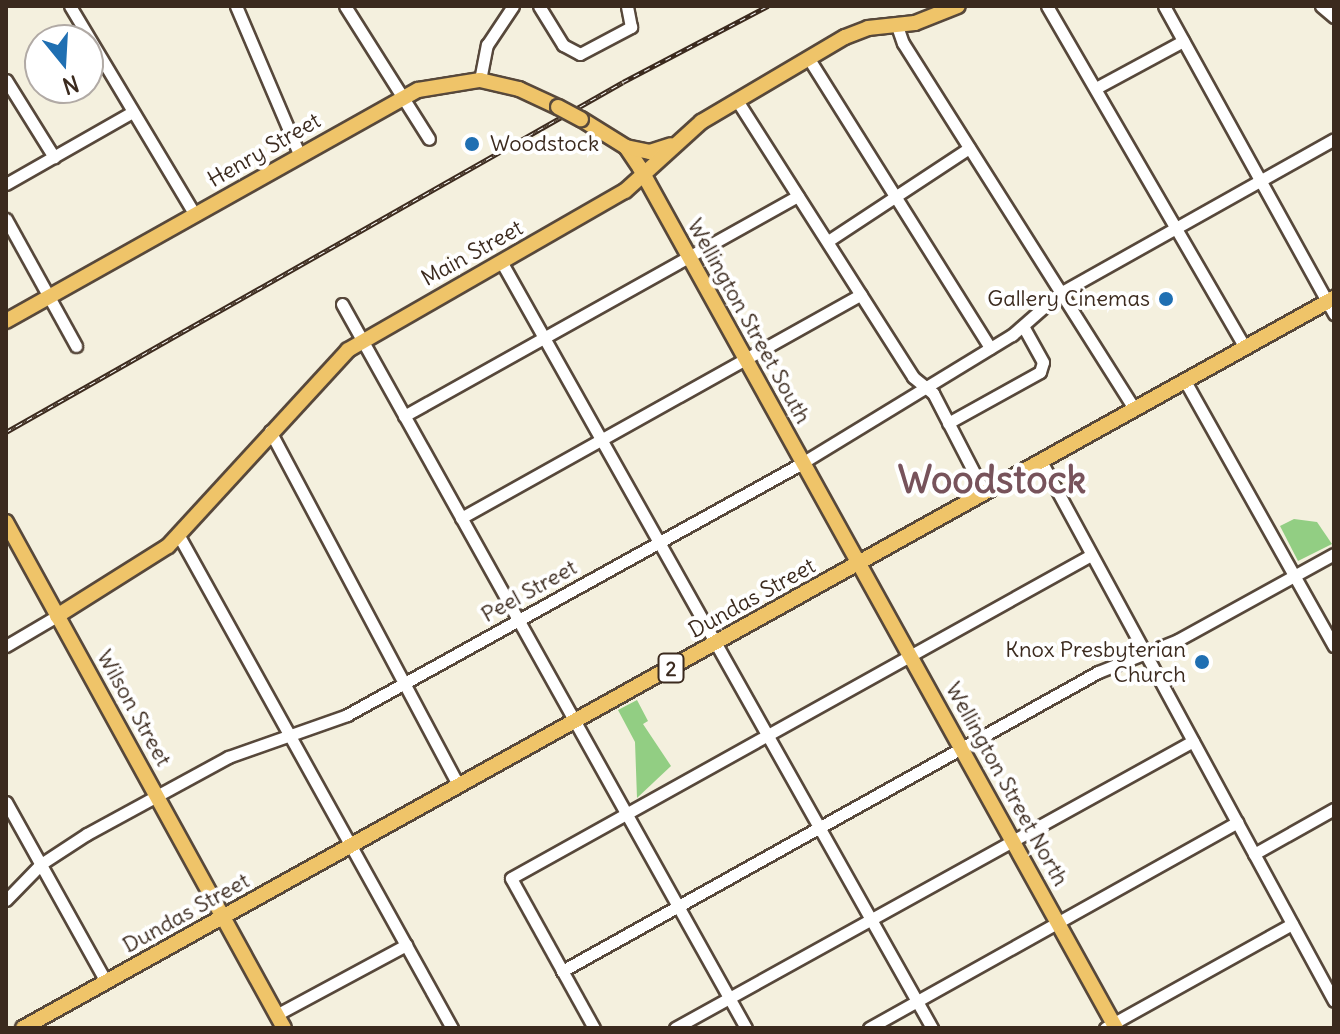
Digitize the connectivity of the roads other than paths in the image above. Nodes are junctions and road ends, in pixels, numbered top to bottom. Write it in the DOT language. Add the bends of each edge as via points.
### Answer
graph roads {
  1 [pos="70,6"];
  2 [pos="236,6"];
  3 [pos="345,6"];
  4 [pos="513,6"];
  5 [pos="539,6"];
  6 [pos="627,6"];
  7 [pos="958,6"];
  8 [pos="1047,6"];
  9 [pos="1164,6"];
  10 [pos="1321,6"];
  11 [pos="1334,17"];
  12 [pos="897,26"];
  13 [pos="1183,41"];
  14 [pos="809,59"];
  15 [pos="6,80"];
  16 [pos="480,80"];
  17 [pos="1096,88"];
  18 [pos="402,97"];
  19 [pos="738,102"];
  20 [pos="558,107"];
  21 [pos="132,112"];
  22 [pos="429,139"];
  23 [pos="1334,139"];
  24 [pos="674,144"];
  25 [pos="626,147"];
  26 [pos="969,148"];
  27 [pos="299,154"];
  28 [pos="54,157"];
  29 [pos="644,176"];
  30 [pos="1260,180"];
  31 [pos="6,184"];
  32 [pos="798,196"];
  33 [pos="895,196"];
  34 [pos="195,215"];
  35 [pos="6,219"];
  36 [pos="1176,226"];
  37 [pos="828,241"];
  38 [pos="688,256"];
  39 [pos="502,263"];
  40 [pos="1060,293"];
  41 [pos="861,294"];
  42 [pos="48,296"];
  43 [pos="342,304"];
  44 [pos="1332,305"];
  45 [pos="6,321"];
  46 [pos="1023,326"];
  47 [pos="545,337"];
  48 [pos="362,341"];
  49 [pos="76,346"];
  50 [pos="990,348"];
  51 [pos="1245,348"];
  52 [pos="745,359"];
  53 [pos="1185,381"];
  54 [pos="925,385"];
  55 [pos="1134,409"];
  56 [pos="404,416"];
  57 [pos="948,423"];
  58 [pos="270,431"];
  59 [pos="602,440"];
  60 [pos="1041,461"];
  61 [pos="803,462"];
  62 [pos="984,492"];
  63 [pos="461,518"];
  64 [pos="6,522"];
  65 [pos="179,536"];
  66 [pos="659,542"];
  67 [pos="1334,554"];
  68 [pos="1091,555"];
  69 [pos="858,563"];
  70 [pos="1294,575"];
  71 [pos="57,616"];
  72 [pos="518,620"];
  73 [pos="717,642"];
  74 [pos="6,646"];
  75 [pos="1334,646"];
  76 [pos="1145,652"];
  77 [pos="911,656"];
  78 [pos="402,685"];
  79 [pos="575,722"];
  80 [pos="290,734"];
  81 [pos="768,734"];
  82 [pos="1193,741"];
  83 [pos="961,748"];
  84 [pos="459,786"];
  85 [pos="158,795"];
  86 [pos="6,802"];
  87 [pos="1334,809"];
  88 [pos="626,814"];
  89 [pos="1237,822"];
  90 [pos="820,827"];
  91 [pos="1013,841"];
  92 [pos="352,846"];
  93 [pos="1254,854"];
  94 [pos="41,864"];
  95 [pos="6,900"];
  96 [pos="678,907"];
  97 [pos="223,917"];
  98 [pos="871,919"];
  99 [pos="1058,922"];
  100 [pos="1292,924"];
  101 [pos="406,945"];
  102 [pos="562,971"];
  103 [pos="106,982"];
  104 [pos="729,998"];
  105 [pos="1334,1001"];
  106 [pos="916,1002"];
  107 [pos="280,1021"];
  108 [pos="1111,1026"];
  109 [pos="23,1028"];
  110 [pos="452,1028"];
  111 [pos="594,1028"];
  112 [pos="675,1028"];
  113 [pos="746,1028"];
  114 [pos="869,1028"];
  115 [pos="932,1028"];
  1 -- 21 [label="street"];
  2 -- 27 [label="street"];
  3 -- 18 [label="street"];
  4 -- 16 [label="street" via="487,45"];
  5 -- 6 [label="street" via="563,45 580,54 631,27"];
  7 -- 12 [label="main road, Main Street"];
  8 -- 17 [label="street"];
  9 -- 13 [label="street"];
  10 -- 11 [label="street"];
  12 -- 14 [label="main road, Main Street" via="855,32"];
  12 -- 26 [label="street"];
  13 -- 17 [label="street"];
  13 -- 30 [label="street"];
  14 -- 19 [label="main road, Main Street"];
  14 -- 33 [label="street"];
  15 -- 28 [label="street"];
  16 -- 18 [label="main road, Henry Street" via="436,84"];
  16 -- 20 [label="main road, Henry Street" via="519,89"];
  17 -- 36 [label="street"];
  18 -- 22 [label="street"];
  18 -- 27 [label="main road, Henry Street"];
  19 -- 24 [label="main road, Main Street"];
  19 -- 32 [label="street"];
  20 -- 25 [label="main road, Wellington Street South, bridge"];
  21 -- 28 [label="street"];
  21 -- 34 [label="street"];
  23 -- 30 [label="street, Peel Street"];
  24 -- 25 [label="main road" via="650,152"];
  24 -- 29 [label="main road, Main Street"];
  25 -- 29 [label="main road, Wellington Street South"];
  26 -- 33 [label="street"];
  26 -- 40 [label="street"];
  27 -- 34 [label="main road, Henry Street"];
  28 -- 31 [label="street"];
  29 -- 38 [label="main road, Wellington Street South"];
  29 -- 39 [label="main road, Main Street"];
  30 -- 36 [label="street, Peel Street"];
  30 -- 44 [label="street"];
  32 -- 37 [label="street"];
  32 -- 38 [label="street"];
  33 -- 37 [label="street"];
  33 -- 50 [label="street"];
  34 -- 42 [label="main road, Henry Street"];
  35 -- 42 [label="street"];
  36 -- 40 [label="street, Peel Street"];
  36 -- 51 [label="street"];
  37 -- 41 [label="street"];
  38 -- 47 [label="street"];
  38 -- 52 [label="main road, Wellington Street South"];
  39 -- 47 [label="street"];
  39 -- 48 [label="main road, Main Street"];
  40 -- 46 [label="street, Peel Street"];
  40 -- 55 [label="street"];
  41 -- 52 [label="street"];
  41 -- 54 [label="street" via="913,377"];
  42 -- 45 [label="main road, Henry Street"];
  42 -- 49 [label="street"];
  43 -- 48 [label="street"];
  44 -- 51 [label="main road, Dundas Street / 2"];
  46 -- 50 [label="street, Peel Street"];
  46 -- 57 [label="street" via="1043,362 1040,372"];
  47 -- 56 [label="street"];
  47 -- 59 [label="street"];
  48 -- 56 [label="street"];
  48 -- 58 [label="main road, Main Street" via="328,366"];
  50 -- 54 [label="street, Peel Street"];
  51 -- 53 [label="main road, Dundas Street / 2"];
  52 -- 59 [label="street"];
  52 -- 61 [label="main road, Wellington Street South"];
  53 -- 55 [label="main road, Dundas Street / 2"];
  53 -- 70 [label="street"];
  54 -- 57 [label="street"];
  54 -- 61 [label="street, Peel Street"];
  55 -- 60 [label="main road, Dundas Street / 2"];
  56 -- 63 [label="street"];
  57 -- 62 [label="street"];
  58 -- 65 [label="main road, Main Street"];
  58 -- 78 [label="street"];
  59 -- 63 [label="street"];
  59 -- 66 [label="street"];
  60 -- 62 [label="main road, Dundas Street / 2"];
  60 -- 68 [label="street"];
  61 -- 66 [label="street, Peel Street"];
  61 -- 69 [label="main road, Wellington Street South"];
  62 -- 69 [label="main road, Dundas Street / 2"];
  63 -- 72 [label="street"];
  64 -- 71 [label="main road, Wilson Street"];
  65 -- 71 [label="main road, Main Street" via="130,574"];
  65 -- 80 [label="street"];
  66 -- 72 [label="street, Peel Street"];
  66 -- 73 [label="street"];
  67 -- 70 [label="street"];
  68 -- 76 [label="street"];
  68 -- 77 [label="street"];
  69 -- 73 [label="main road, Dundas Street / 2"];
  69 -- 77 [label="main road, Wellington Street North"];
  70 -- 75 [label="street"];
  70 -- 76 [label="street" via="1178,640"];
  71 -- 74 [label="street"];
  71 -- 85 [label="main road, Wilson Street"];
  72 -- 78 [label="street, Peel Street"];
  72 -- 79 [label="street"];
  73 -- 79 [label="main road, Dundas Street / 2"];
  73 -- 81 [label="street"];
  76 -- 82 [label="street"];
  76 -- 83 [label="street"];
  77 -- 81 [label="street"];
  77 -- 83 [label="main road, Wellington Street North"];
  78 -- 80 [label="street, Peel Street" via="335,721"];
  78 -- 84 [label="street"];
  79 -- 84 [label="main road, Dundas Street / 2"];
  79 -- 88 [label="street"];
  80 -- 85 [label="street, Peel Street" via="228,757"];
  80 -- 92 [label="street"];
  81 -- 88 [label="street"];
  81 -- 90 [label="street"];
  82 -- 89 [label="street"];
  82 -- 91 [label="street"];
  83 -- 90 [label="street"];
  83 -- 91 [label="main road, Wellington Street North"];
  84 -- 92 [label="main road, Dundas Street / 2"];
  85 -- 94 [label="street, Peel Street"];
  85 -- 97 [label="main road, Wilson Street"];
  86 -- 94 [label="street"];
  87 -- 93 [label="street"];
  88 -- 96 [label="street"];
  88 -- 102 [label="street" via="511,878"];
  89 -- 93 [label="street"];
  89 -- 99 [label="street"];
  90 -- 96 [label="street"];
  90 -- 98 [label="street"];
  91 -- 98 [label="street"];
  91 -- 99 [label="main road, Wellington Street North"];
  92 -- 97 [label="main road, Dundas Street / 2"];
  92 -- 101 [label="street"];
  93 -- 100 [label="street"];
  94 -- 95 [label="street, Peel Street"];
  94 -- 103 [label="street"];
  96 -- 102 [label="street"];
  96 -- 104 [label="street"];
  97 -- 103 [label="main road, Dundas Street / 2"];
  97 -- 107 [label="main road, Wilson Street"];
  98 -- 104 [label="street"];
  98 -- 106 [label="street"];
  99 -- 106 [label="street"];
  99 -- 108 [label="main road, Wellington Street North"];
  100 -- 105 [label="street"];
  100 -- 108 [label="street"];
  101 -- 107 [label="street"];
  101 -- 110 [label="street"];
  102 -- 111 [label="street"];
  103 -- 109 [label="main road, Dundas Street / 2"];
  104 -- 112 [label="street"];
  104 -- 113 [label="street"];
  106 -- 114 [label="street"];
  106 -- 115 [label="street"];
}
